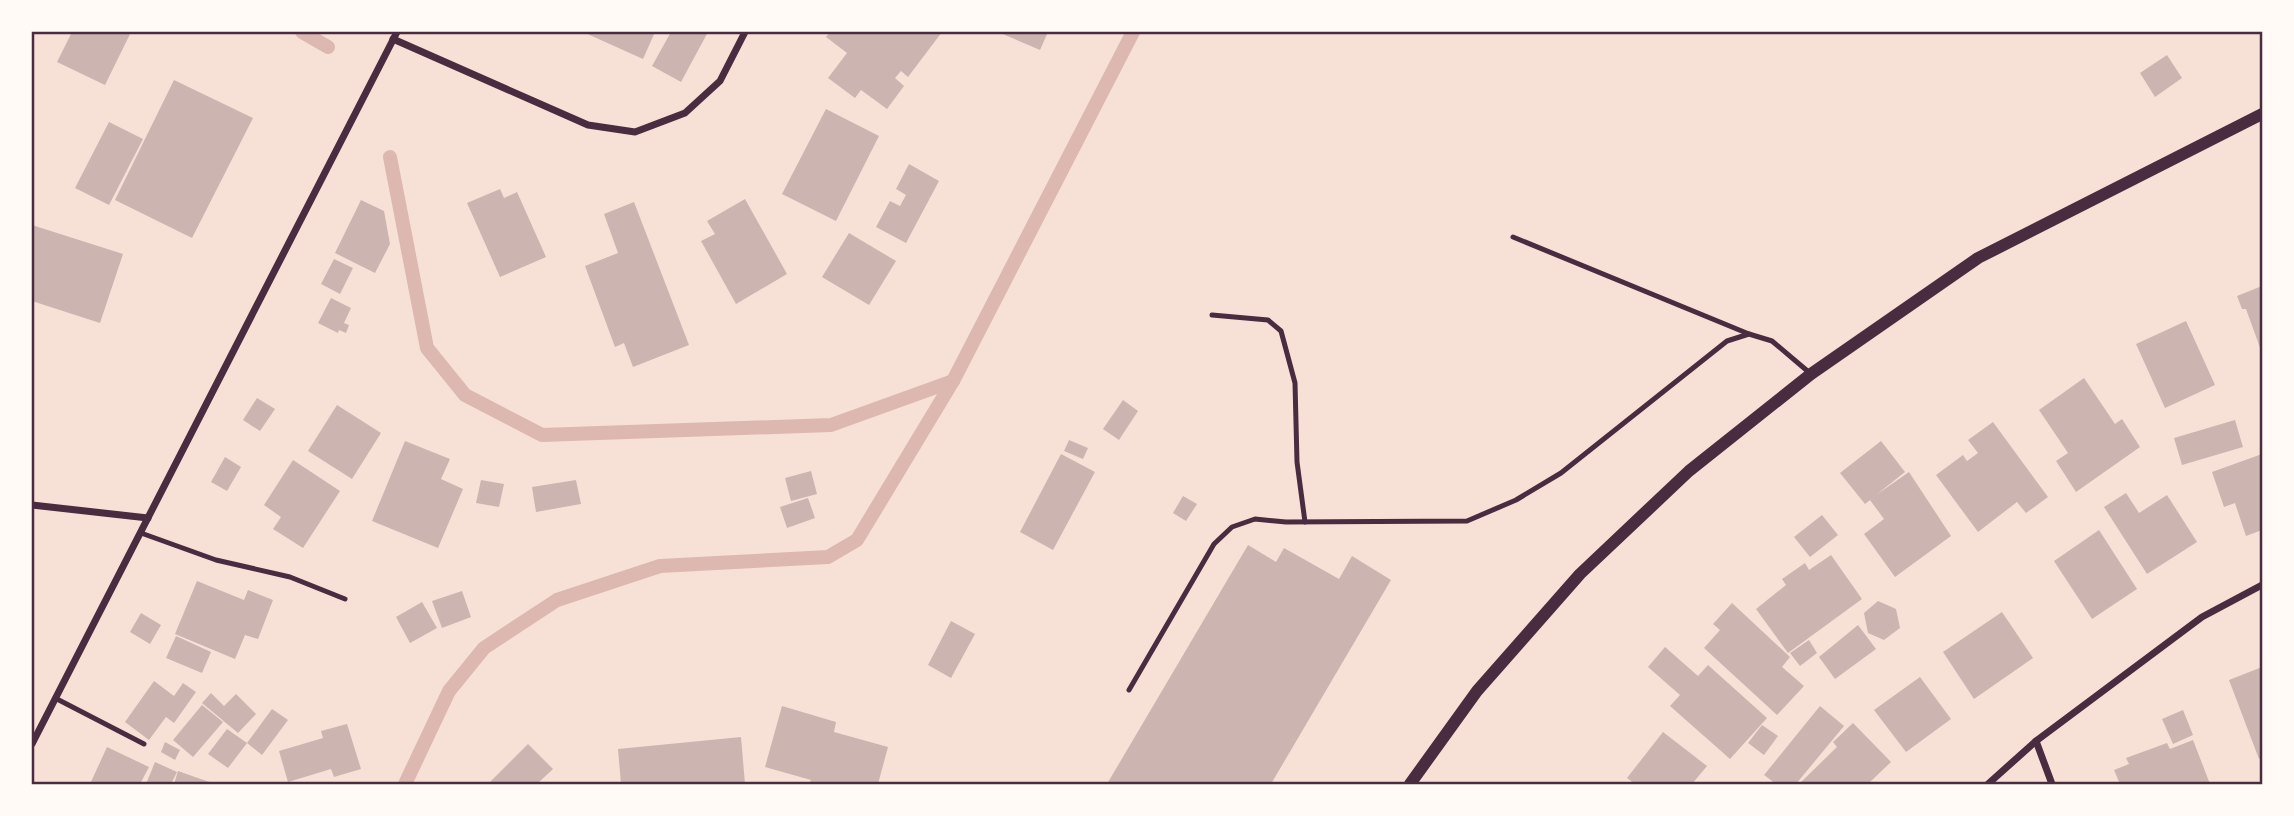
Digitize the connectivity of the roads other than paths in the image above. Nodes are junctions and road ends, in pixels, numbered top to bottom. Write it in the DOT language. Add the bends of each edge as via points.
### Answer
graph roads {
  1 [pos="745,32"];
  2 [pos="395,35"];
  3 [pos="2263,114"];
  4 [pos="1513,237"];
  5 [pos="1212,315"];
  6 [pos="1749,334"];
  7 [pos="1811,374"];
  8 [pos="32,505"];
  9 [pos="148,518"];
  10 [pos="1305,522"];
  11 [pos="141,533"];
  12 [pos="2263,585"];
  13 [pos="345,600"];
  14 [pos="1129,690"];
  15 [pos="55,698"];
  16 [pos="2036,741"];
  17 [pos="32,744"];
  18 [pos="144,744"];
  19 [pos="1410,785"];
  20 [pos="1988,785"];
  21 [pos="2052,785"];
  1 -- 2 [label="street" via="720,81 685,113 635,132 588,125"];
  2 -- 9 [label="street"];
  3 -- 7 [label="street" via="1978,258"];
  4 -- 6 [label="lane"];
  5 -- 10 [label="lane" via="1268,320 1281,331 1295,383 1297,462"];
  6 -- 7 [label="lane" via="1772,341"];
  6 -- 10 [label="lane" via="1727,341 1561,472 1516,500 1467,521"];
  7 -- 19 [label="street" via="1689,471 1580,574 1477,691"];
  8 -- 9 [label="street"];
  9 -- 11 [label="street"];
  10 -- 14 [label="lane" via="1255,519 1223,535"];
  11 -- 13 [label="lane" via="216,560 279,574"];
  11 -- 15 [label="street"];
  12 -- 16 [label="street" via="2202,617"];
  15 -- 17 [label="street"];
  15 -- 18 [label="lane"];
  16 -- 20 [label="street"];
  16 -- 21 [label="street"];
}
